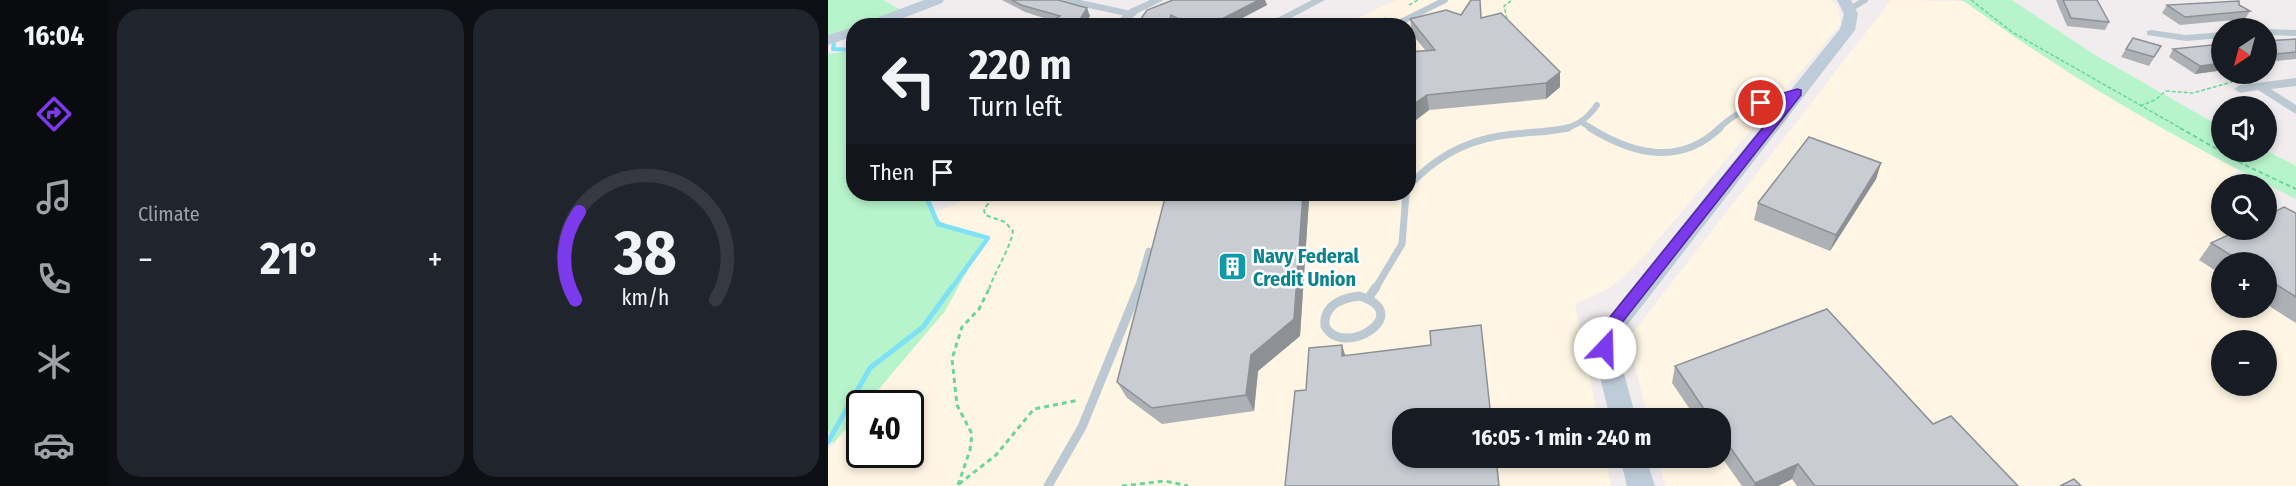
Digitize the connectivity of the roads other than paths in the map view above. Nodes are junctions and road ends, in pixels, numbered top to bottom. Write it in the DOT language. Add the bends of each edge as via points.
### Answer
graph roads {
  1 [pos="937,0"];
  2 [pos="1066,0"];
  3 [pos="1159,0"];
  4 [pos="1320,0"];
  5 [pos="1445,0"];
  6 [pos="1865,0"];
  7 [pos="1846,4"];
  8 [pos="1131,14"];
  9 [pos="889,18"];
  10 [pos="1126,18"];
  11 [pos="1283,18"];
  12 [pos="1409,18"];
  13 [pos="2277,32"];
  14 [pos="2151,33"];
  15 [pos="2296,33"];
  16 [pos="846,34"];
  17 [pos="2211,36"];
  18 [pos="828,40"];
  19 [pos="2296,82"];
  20 [pos="1797,93"];
  21 [pos="1597,105"];
  22 [pos="2296,110"];
  23 [pos="1740,112"];
  24 [pos="1778,116"];
  25 [pos="1581,122"];
  26 [pos="1416,177"];
  27 [pos="1404,201"];
  28 [pos="1149,251"];
  29 [pos="1369,297"];
  30 [pos="1620,408"];
  31 [pos="1636,468"];
  32 [pos="1048,486"];
  33 [pos="1641,486"];
  1 -- 9 [label="street"];
  2 -- 8 [label="lane"];
  3 -- 8 [label="street"];
  4 -- 11 [label="street"];
  5 -- 12 [label="lane"];
  6 -- 7 [label="lane"];
  7 -- 20 [label="street" via="1851,21 1847,30"];
  8 -- 10 [label="street"];
  13 -- 15 [label="street"];
  14 -- 17 [label="street" via="2186,38"];
  16 -- 18 [label="street"];
  19 -- 22 [label="street" via="2249,88"];
  20 -- 23 [label="lane"];
  20 -- 24 [label="street"];
  21 -- 25 [label="lane"];
  23 -- 24 [label="lane" via="1756,109"];
  23 -- 25 [label="lane" via="1706,141 1677,152 1632,149"];
  24 -- 30 [label="street" via="1611,326 1605,348"];
  25 -- 26 [label="lane" via="1561,131 1499,136 1456,149 1436,159"];
  27 -- 29 [label="lane" via="1404,235 1395,259"];
  28 -- 32 [label="lane" via="1134,303 1082,427"];
  29 -- 29 [label="lane" via="1348,297 1329,308 1324,324 1328,332 1347,339 1369,333 1382,317 1377,302"];
  31 -- 33 [label="street"];
}
